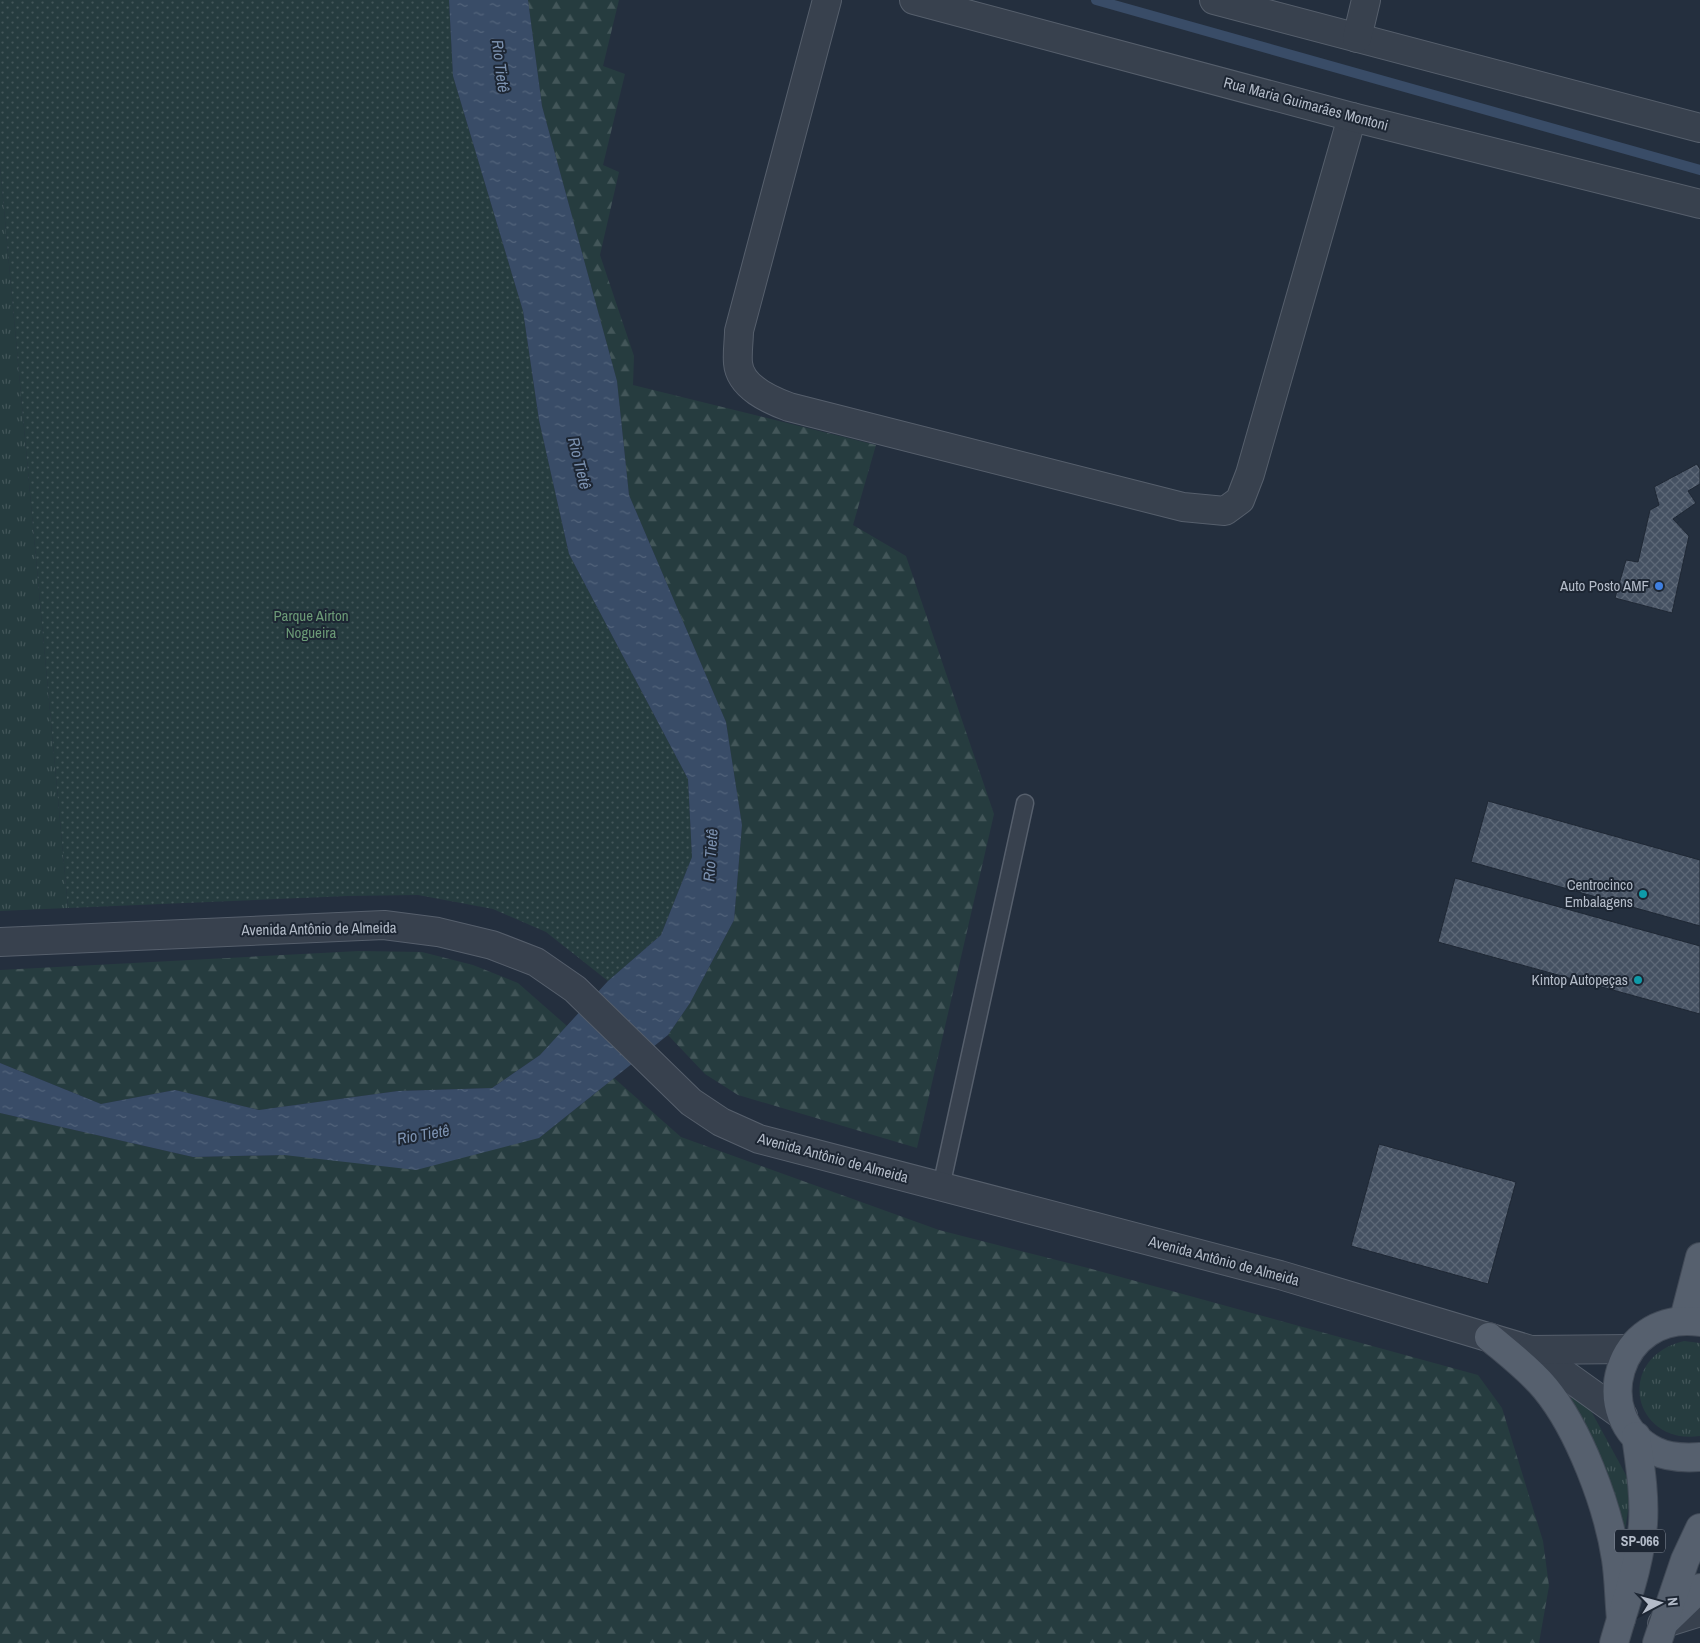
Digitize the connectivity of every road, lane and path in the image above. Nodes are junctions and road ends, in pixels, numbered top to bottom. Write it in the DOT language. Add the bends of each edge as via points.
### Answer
graph roads {
  1 [pos="827,0"];
  2 [pos="914,0"];
  3 [pos="1214,0"];
  4 [pos="1366,0"];
  5 [pos="1357,38"];
  6 [pos="1352,117"];
  7 [pos="1700,128"];
  8 [pos="1700,204"];
  9 [pos="1025,803"];
  10 [pos="0,942"];
  11 [pos="941,1187"];
  12 [pos="1700,1257"];
  13 [pos="1692,1320"];
  14 [pos="1489,1337"];
  15 [pos="1630,1349"];
  16 [pos="1531,1350"];
  17 [pos="1629,1426"];
  18 [pos="1700,1457"];
  19 [pos="1700,1528"];
  20 [pos="1700,1588"];
  21 [pos="1700,1612"];
  22 [pos="1617,1631"];
  23 [pos="1660,1634"];
  1 -- 6 [label="street" via="739,331 738,365 746,381 764,397 789,407 1183,507 1225,511 1240,500"];
  2 -- 6 [label="street, Rua Maria Guimarães Montoni"];
  3 -- 5 [label="street"];
  4 -- 5 [label="street"];
  5 -- 7 [label="street"];
  6 -- 8 [label="street, Rua Maria Guimarães Montoni"];
  9 -- 11 [label="lane"];
  10 -- 11 [label="street, Avenida Antônio de Almeida" via="384,925 438,932 492,945 536,962 575,989 692,1102 721,1122 759,1139"];
  11 -- 14 [label="street, Avenida Antônio de Almeida" via="1280,1276"];
  12 -- 13 [label="main road"];
  13 -- 15 [label="main road" via="1663,1324 1645,1333"];
  14 -- 16 [label="street, Avenida Antônio de Almeida"];
  14 -- 22 [label="main road" via="1545,1388 1564,1413 1578,1440 1604,1510 1616,1558"];
  15 -- 16 [label="street, Avenida Antônio de Almeida"];
  15 -- 17 [label="main road" via="1620,1370 1618,1393"];
  16 -- 17 [label="street, Avenida Antônio de Almeida"];
  17 -- 18 [label="main road" via="1655,1451 1678,1458"];
  17 -- 22 [label="main road, SP-066" via="1642,1476 1643,1524"];
  19 -- 23 [label="main road, SP-066" via="1685,1560"];
  20 -- 23 [label="main road"];
  21 -- 23 [label="street"];
}
